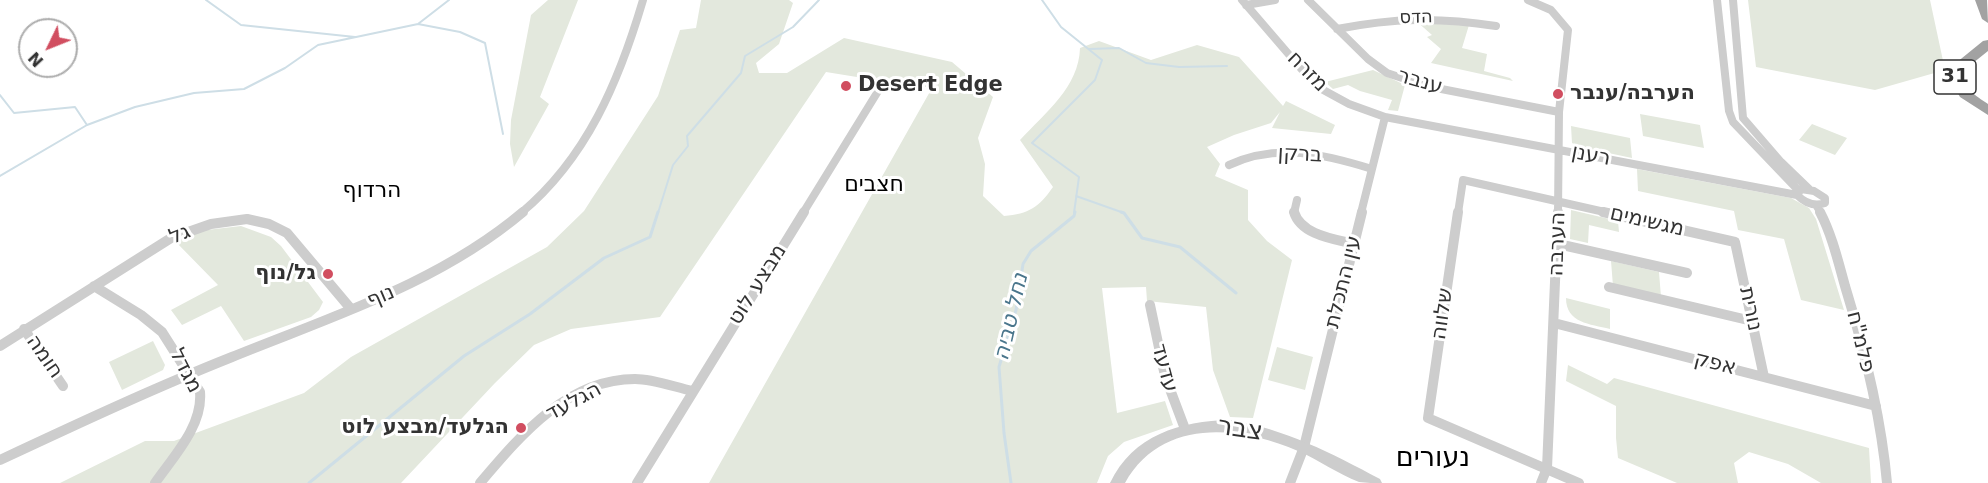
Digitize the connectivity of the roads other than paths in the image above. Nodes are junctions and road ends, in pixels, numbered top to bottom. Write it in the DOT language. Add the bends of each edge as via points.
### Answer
graph roads {
  1 [pos="643,0"];
  2 [pos="1275,0"];
  3 [pos="1308,0"];
  4 [pos="1528,0"];
  5 [pos="1717,0"];
  6 [pos="1733,0"];
  7 [pos="1981,0"];
  8 [pos="1243,2"];
  9 [pos="1988,19"];
  10 [pos="1496,26"];
  11 [pos="1337,29"];
  12 [pos="1988,44"];
  13 [pos="880,88"];
  14 [pos="1988,111"];
  15 [pos="1559,112"];
  16 [pos="1385,117"];
  17 [pos="1559,150"];
  18 [pos="1229,165"];
  19 [pos="1372,168"];
  20 [pos="1809,189"];
  21 [pos="1797,192"];
  22 [pos="1297,200"];
  23 [pos="1559,202"];
  24 [pos="1816,205"];
  25 [pos="1735,242"];
  26 [pos="1354,244"];
  27 [pos="1558,244"];
  28 [pos="1687,273"];
  29 [pos="94,286"];
  30 [pos="1609,287"];
  31 [pos="1150,305"];
  32 [pos="351,309"];
  33 [pos="1752,321"];
  34 [pos="1554,323"];
  35 [pos="24,329"];
  36 [pos="0,346"];
  37 [pos="190,374"];
  38 [pos="1764,377"];
  39 [pos="63,386"];
  40 [pos="693,391"];
  41 [pos="1876,406"];
  42 [pos="1185,429"];
  43 [pos="1304,447"];
  44 [pos="0,460"];
  45 [pos="1547,468"];
  46 [pos="155,483"];
  47 [pos="480,483"];
  48 [pos="637,483"];
  49 [pos="1117,483"];
  50 [pos="1290,483"];
  51 [pos="1375,483"];
  52 [pos="1541,483"];
  53 [pos="1579,483"];
  54 [pos="1887,483"];
  1 -- 32 [label="street, נוף" via="617,78 581,145 550,186 473,249 424,277"];
  2 -- 8 [label="street"];
  3 -- 11 [label="street, ענבר"];
  4 -- 15 [label="street, הערבה" via="1551,10 1568,30"];
  5 -- 21 [label="street" via="1733,123"];
  6 -- 20 [label="street" via="1743,117"];
  7 -- 9 [label="highway"];
  8 -- 16 [label="street, מזרח" via="1317,86 1340,101"];
  10 -- 11 [label="street, הדס" via="1415,17"];
  11 -- 15 [label="street, ענבר" via="1376,66 1398,77"];
  12 -- 14 [label="highway, 31" via="1956,70 1955,79 1966,95"];
  13 -- 40 [label="street, מבצע לוט"];
  15 -- 17 [label="street, הערבה"];
  16 -- 17 [label="street, רענן"];
  16 -- 19 [label="street, עין התכלת"];
  17 -- 21 [label="street, רענן"];
  17 -- 23 [label="street, הערבה"];
  18 -- 19 [label="street, ברקן" via="1249,156 1289,152 1332,156"];
  19 -- 26 [label="street, עין התכלת"];
  20 -- 21 [label="street"];
  20 -- 24 [label="street, פלמ\"ח" via="1825,198 1826,203"];
  21 -- 24 [label="street" via="1806,202"];
  22 -- 26 [label="street" via="1294,214 1304,228"];
  23 -- 25 [label="street, מגשימים"];
  23 -- 27 [label="street, הערבה"];
  23 -- 45 [label="street, שלווה" via="1463,180 1428,418"];
  24 -- 41 [label="street, פלמ\"ח" via="1849,298"];
  25 -- 33 [label="street, נורית"];
  26 -- 43 [label="street, עין התכלת"];
  27 -- 28 [label="street"];
  27 -- 34 [label="street, הערבה"];
  29 -- 32 [label="street, גל" via="186,231 247,219 287,232"];
  29 -- 35 [label="street, גל"];
  29 -- 37 [label="street, מגדל" via="162,332"];
  30 -- 33 [label="street"];
  31 -- 42 [label="street, עדעד" via="1165,376"];
  32 -- 37 [label="street, נוף"];
  33 -- 38 [label="street, נורית"];
  34 -- 38 [label="street, אפק"];
  34 -- 45 [label="street, הערבה"];
  35 -- 36 [label="street, גל"];
  35 -- 39 [label="street, חומה"];
  37 -- 44 [label="street, נוף"];
  37 -- 46 [label="street, מגדל" via="200,392 198,414"];
  38 -- 41 [label="street, אפק"];
  40 -- 47 [label="street, הגלעד" via="635,379 584,391 534,424"];
  40 -- 48 [label="street, מבצע לוט"];
  41 -- 54 [label="street, פלמ\"ח"];
  42 -- 43 [label="street, צבר" via="1231,424"];
  42 -- 49 [label="street, צבר" via="1138,453"];
  43 -- 50 [label="street, עין התכלת"];
  43 -- 51 [label="street, צבר"];
  45 -- 52 [label="street, הערבה"];
  45 -- 53 [label="street"];
}
